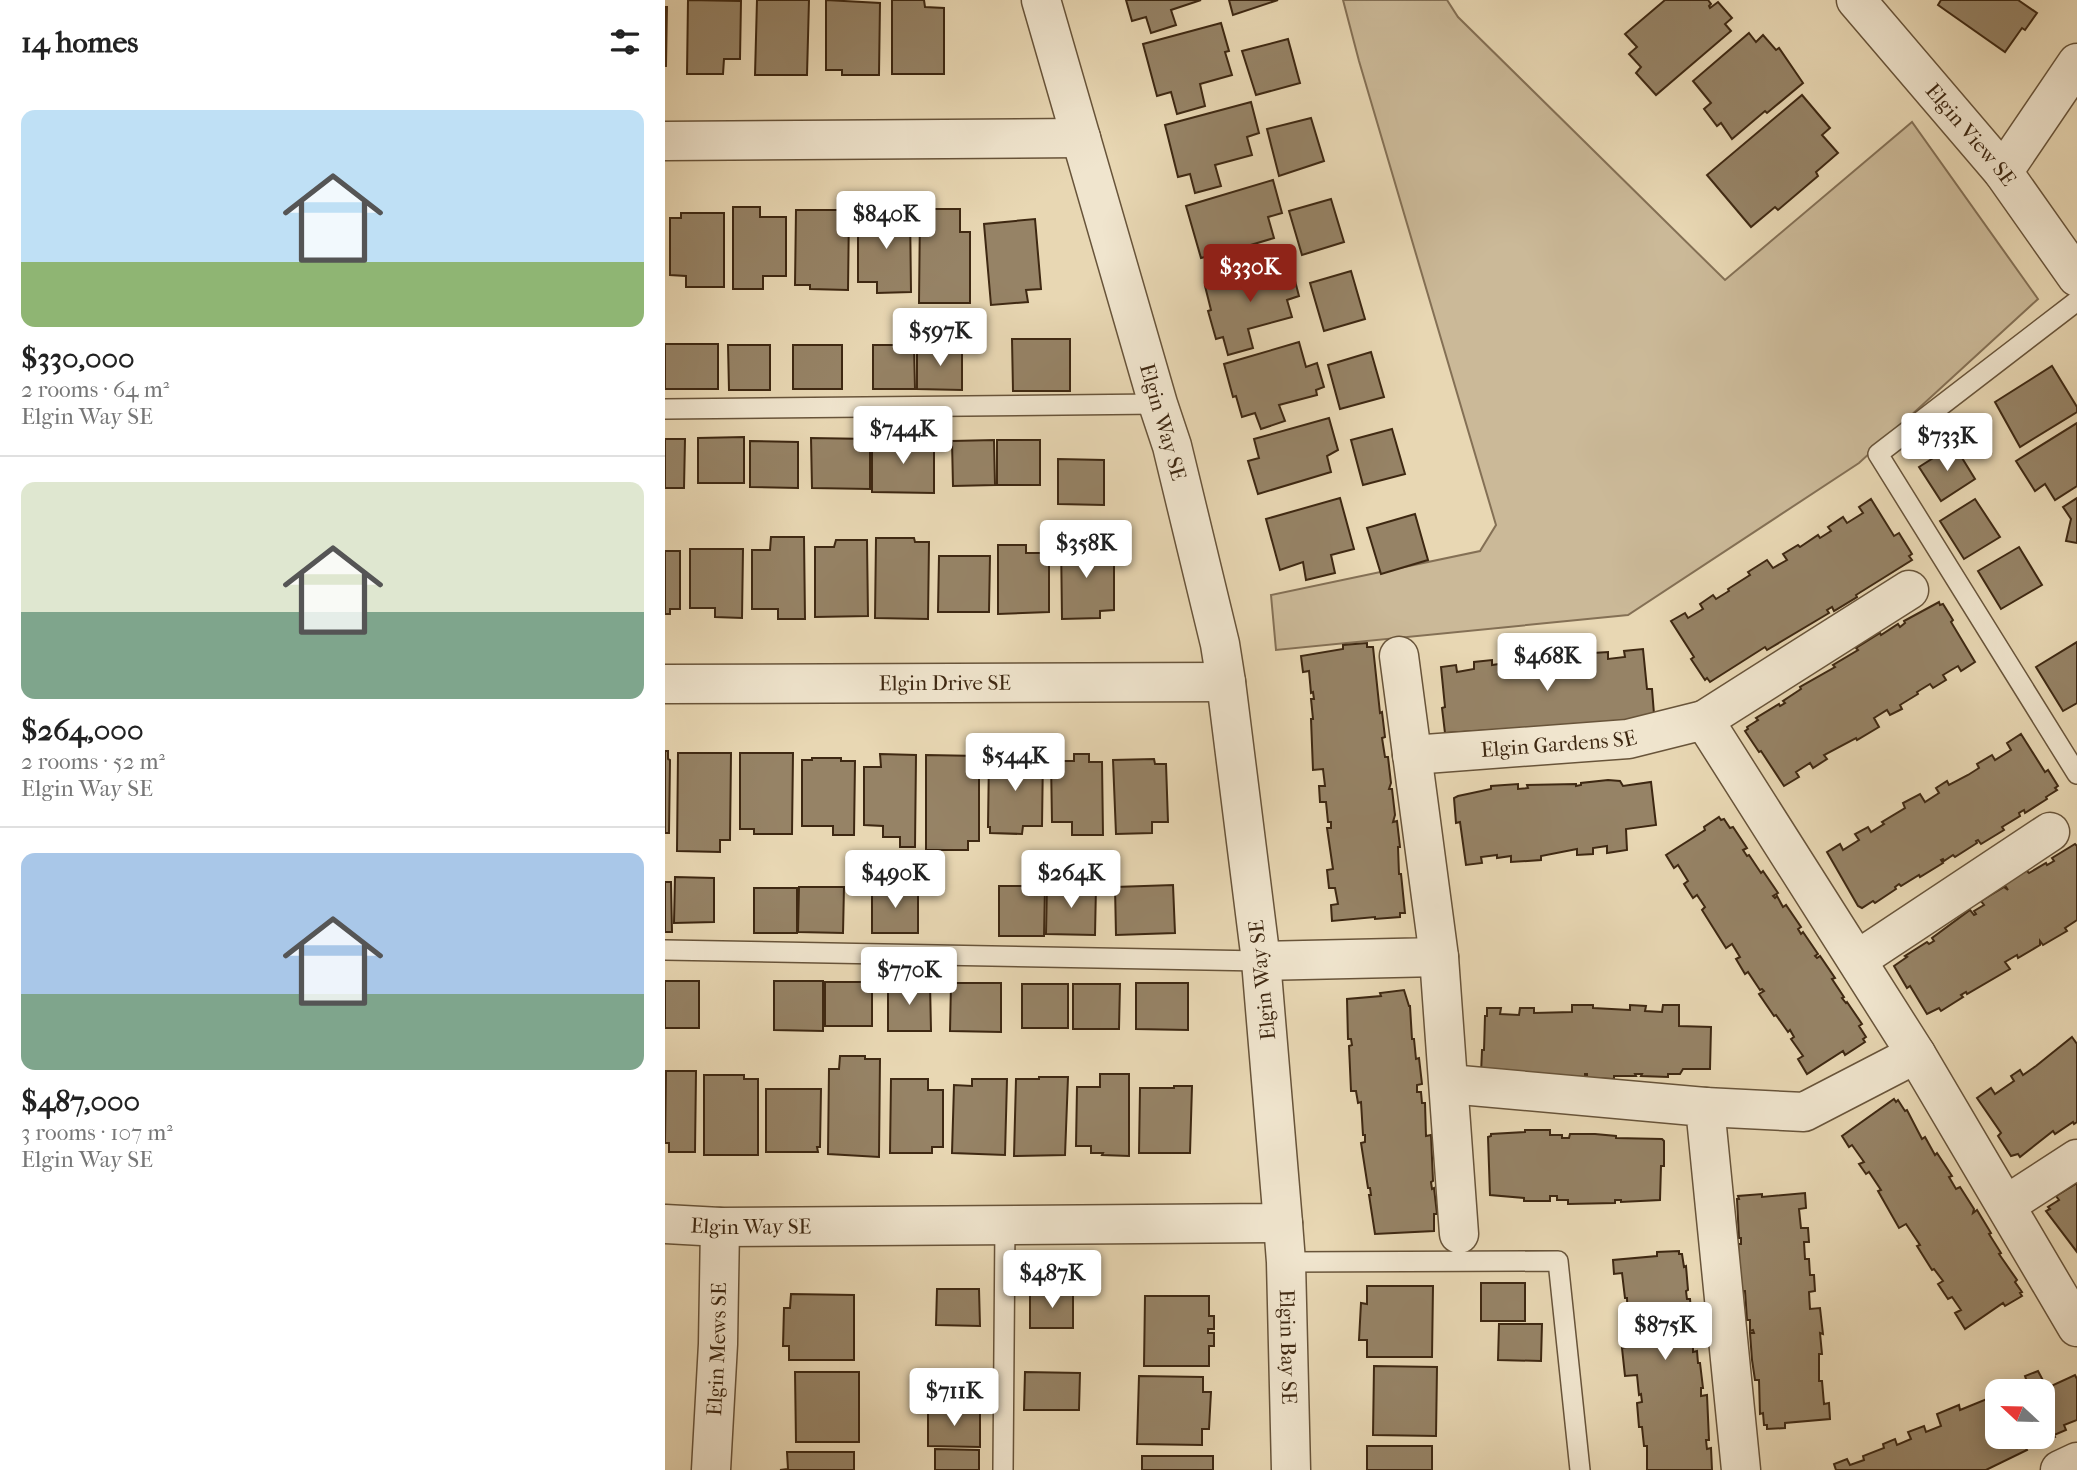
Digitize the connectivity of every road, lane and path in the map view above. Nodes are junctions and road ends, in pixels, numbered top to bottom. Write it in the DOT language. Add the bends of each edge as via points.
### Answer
graph roads {
  1 [pos="1041,0"];
  2 [pos="1856,0"];
  3 [pos="2077,63"];
  4 [pos="1081,138"];
  5 [pos="665,141"];
  6 [pos="2003,172"];
  7 [pos="2077,277"];
  8 [pos="2077,301"];
  9 [pos="1158,404"];
  10 [pos="665,410"];
  11 [pos="1909,590"];
  12 [pos="1399,656"];
  13 [pos="1226,682"];
  14 [pos="665,684"];
  15 [pos="1704,720"];
  16 [pos="1412,755"];
  17 [pos="2077,774"];
  18 [pos="2050,832"];
  19 [pos="665,950"];
  20 [pos="1439,957"];
  21 [pos="1857,960"];
  22 [pos="1261,961"];
  23 [pos="1916,1054"];
  24 [pos="1449,1084"];
  25 [pos="1705,1107"];
  26 [pos="2077,1159"];
  27 [pos="2006,1205"];
  28 [pos="1283,1223"];
  29 [pos="665,1224"];
  30 [pos="1005,1224"];
  31 [pos="720,1227"];
  32 [pos="1459,1234"];
  33 [pos="1286,1262"];
  34 [pos="2077,1327"];
  35 [pos="2077,1462"];
  36 [pos="711,1470"];
  37 [pos="1003,1470"];
  38 [pos="1291,1470"];
  39 [pos="1580,1470"];
  40 [pos="1741,1470"];
  41 [pos="2060,1470"];
  1 -- 4 [label="street, Elgin Way SE"];
  2 -- 6 [label="street, Elgin View SE"];
  3 -- 6 [label="street"];
  4 -- 5 [label="street"];
  4 -- 9 [label="street, Elgin Way SE"];
  6 -- 7 [label="street, Elgin View SE"];
  8 -- 17 [label="lane" via="1878,454"];
  9 -- 10 [label="lane"];
  9 -- 13 [label="street, Elgin Way SE" via="1173,446"];
  11 -- 15 [label="street, Elgin Gardens SE"];
  12 -- 16 [label="street"];
  13 -- 14 [label="street, Elgin Drive SE"];
  13 -- 22 [label="street, Elgin Way SE"];
  15 -- 16 [label="street, Elgin Gardens SE" via="1628,739"];
  15 -- 21 [label="street"];
  16 -- 20 [label="street"];
  18 -- 21 [label="street"];
  19 -- 22 [label="lane"];
  20 -- 22 [label="street"];
  20 -- 24 [label="street"];
  21 -- 23 [label="street"];
  22 -- 28 [label="street, Elgin Way SE"];
  23 -- 25 [label="street" via="1804,1112"];
  23 -- 27 [label="street"];
  24 -- 25 [label="street"];
  24 -- 32 [label="street"];
  25 -- 40 [label="street"];
  26 -- 27 [label="street"];
  27 -- 34 [label="street"];
  28 -- 30 [label="street, Elgin Way SE"];
  28 -- 33 [label="street, Elgin Bay SE"];
  29 -- 31 [label="street, Elgin Way SE"];
  30 -- 31 [label="street, Elgin Way SE"];
  30 -- 37 [label="lane"];
  31 -- 36 [label="street, Elgin Mews SE"];
  33 -- 38 [label="street, Elgin Bay SE"];
  33 -- 39 [label="lane" via="1557,1261"];
  35 -- 41 [label="street"];
}
